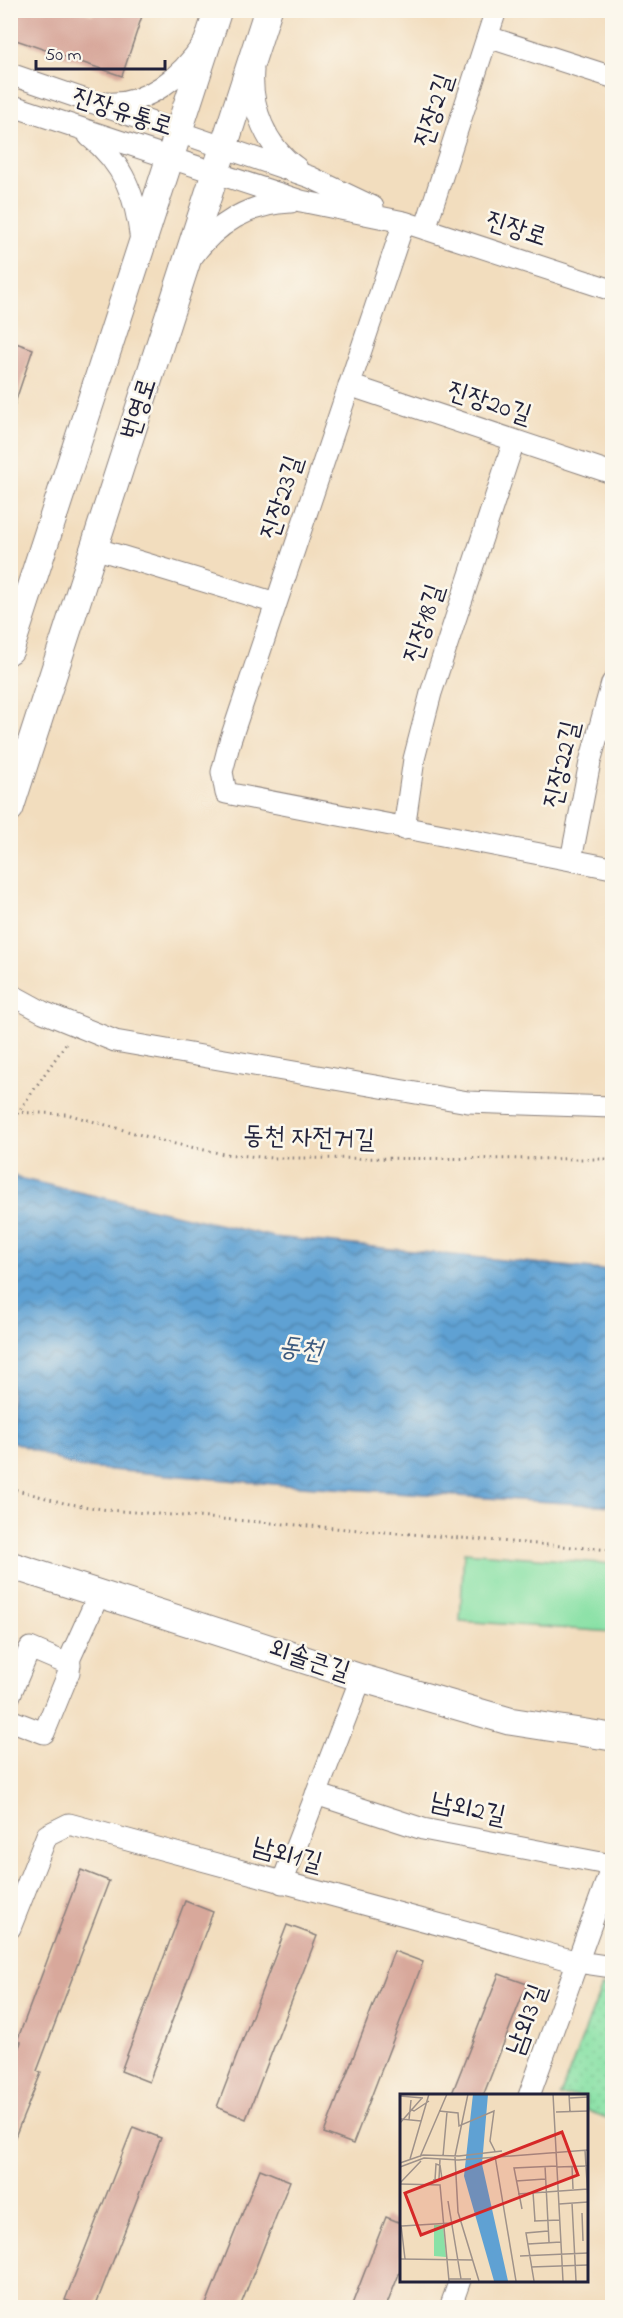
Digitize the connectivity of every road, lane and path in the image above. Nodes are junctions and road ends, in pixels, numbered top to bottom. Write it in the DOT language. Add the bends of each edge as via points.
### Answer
graph roads {
  1 [pos="268,10"];
  2 [pos="496,10"];
  3 [pos="215,21"];
  4 [pos="488,37"];
  5 [pos="256,46"];
  6 [pos="10,74"];
  7 [pos="612,77"];
  8 [pos="91,102"];
  9 [pos="10,105"];
  10 [pos="79,128"];
  11 [pos="179,132"];
  12 [pos="224,147"];
  13 [pos="170,158"];
  14 [pos="216,173"];
  15 [pos="310,177"];
  16 [pos="301,201"];
  17 [pos="404,222"];
  18 [pos="424,229"];
  19 [pos="142,245"];
  20 [pos="187,263"];
  21 [pos="612,290"];
  22 [pos="349,386"];
  23 [pos="514,441"];
  24 [pos="612,473"];
  25 [pos="94,548"];
  26 [pos="276,603"];
  27 [pos="10,650"];
  28 [pos="612,683"];
  29 [pos="10,808"];
  30 [pos="404,829"];
  31 [pos="570,860"];
  32 [pos="612,868"];
  33 [pos="10,994"];
  34 [pos="71,1035"];
  35 [pos="612,1107"];
  36 [pos="10,1112"];
  37 [pos="17,1114"];
  38 [pos="612,1159"];
  39 [pos="10,1488"];
  40 [pos="612,1550"];
  41 [pos="10,1565"];
  42 [pos="99,1594"];
  43 [pos="70,1665"];
  44 [pos="361,1678"];
  45 [pos="10,1695"];
  46 [pos="10,1720"];
  47 [pos="612,1737"];
  48 [pos="316,1794"];
  49 [pos="612,1866"];
  50 [pos="282,1883"];
  51 [pos="10,1928"];
  52 [pos="578,1962"];
  53 [pos="612,1967"];
  54 [pos="530,2094"];
  55 [pos="459,2282"];
  56 [pos="450,2307"];
  1 -- 5 [label="main road, 번영로"];
  2 -- 4 [label="street, 진장2길"];
  3 -- 8 [label="street" via="196,55 147,95 118,104"];
  3 -- 11 [label="main road, 번영로"];
  4 -- 7 [label="street"];
  4 -- 18 [label="street, 진장2길"];
  5 -- 12 [label="main road, 번영로"];
  5 -- 15 [label="street" via="253,93 265,132 288,162"];
  6 -- 8 [label="street, 진장유통로"];
  8 -- 11 [label="street, 진장유통로"];
  9 -- 10 [label="street, 진장유통로"];
  10 -- 13 [label="street, 진장유통로"];
  10 -- 19 [label="street" via="107,150 121,169 132,190"];
  11 -- 12 [label="street, 진장유통로"];
  11 -- 13 [label="main road, 번영로"];
  12 -- 14 [label="main road, 번영로"];
  12 -- 15 [label="street, 진장로"];
  13 -- 14 [label="street, 진장유통로"];
  13 -- 19 [label="main road, 번영로"];
  14 -- 16 [label="street, 진장로"];
  14 -- 20 [label="main road, 번영로"];
  15 -- 17 [label="street, 진장로"];
  16 -- 17 [label="street, 진장로"];
  16 -- 20 [label="street" via="275,202 238,215 203,242"];
  17 -- 18 [label="street, 진장로"];
  17 -- 22 [label="street, 진장23길"];
  18 -- 21 [label="street, 진장로"];
  19 -- 27 [label="main road, 번영로"];
  20 -- 25 [label="main road, 번영로"];
  22 -- 23 [label="street, 진장20길"];
  22 -- 26 [label="street, 진장23길"];
  23 -- 24 [label="street, 진장20길"];
  23 -- 30 [label="street, 진장18길" via="431,693 414,759"];
  25 -- 26 [label="street"];
  25 -- 29 [label="main road, 번영로"];
  26 -- 30 [label="street, 진장23길" via="230,741 222,772 226,793"];
  28 -- 31 [label="street, 진장22길" via="590,762"];
  30 -- 31 [label="street"];
  31 -- 32 [label="street"];
  33 -- 35 [label="street" via="115,1041 468,1102"];
  34 -- 37 [label="path"];
  36 -- 37 [label="path, 동천 자전거길"];
  37 -- 38 [label="path, 동천 자전거길" via="67,1114 166,1142 224,1154 273,1158"];
  39 -- 40 [label="path" via="108,1510"];
  41 -- 42 [label="main road, 외솔큰길"];
  42 -- 43 [label="street"];
  42 -- 44 [label="main road, 외솔큰길"];
  43 -- 45 [label="street" via="30,1648"];
  43 -- 46 [label="street" via="44,1733"];
  44 -- 47 [label="main road, 외솔큰길" via="509,1721"];
  44 -- 48 [label="street"];
  48 -- 49 [label="street, 남외2길" via="423,1829"];
  48 -- 50 [label="street"];
  49 -- 52 [label="street, 남외3길"];
  50 -- 51 [label="street, 남외1길" via="69,1824 47,1835"];
  50 -- 52 [label="street, 남외1길"];
  52 -- 53 [label="street, 남외1길"];
  52 -- 54 [label="street, 남외3길"];
  55 -- 56 [label="street"];
}
